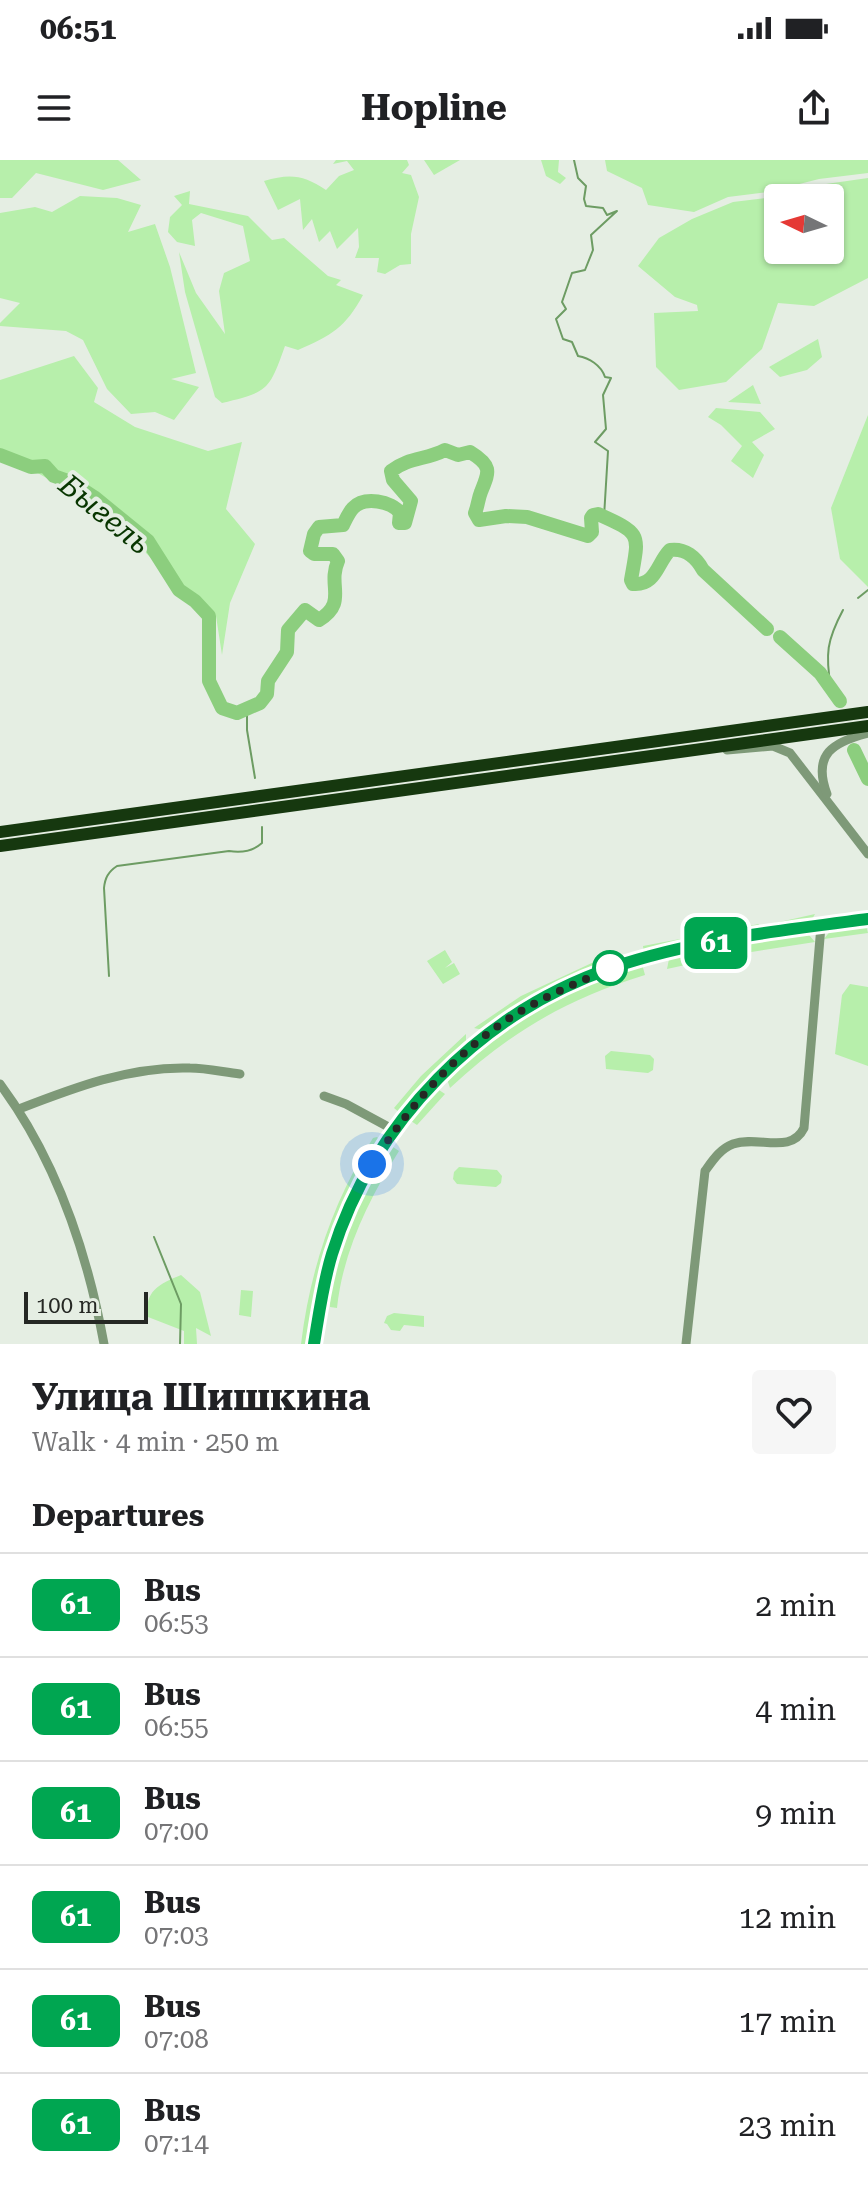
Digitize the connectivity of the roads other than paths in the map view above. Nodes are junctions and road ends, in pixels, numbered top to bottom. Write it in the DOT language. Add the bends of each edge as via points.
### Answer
graph roads {
  1 [pos="868,712"];
  2 [pos="868,726"];
  3 [pos="868,733"];
  4 [pos="703,749"];
  5 [pos="831,805"];
  6 [pos="0,832"];
  7 [pos="0,846"];
  8 [pos="868,854"];
  9 [pos="868,919"];
  10 [pos="821,926"];
  11 [pos="240,1074"];
  12 [pos="0,1084"];
  13 [pos="324,1096"];
  14 [pos="19,1109"];
  15 [pos="394,1130"];
  16 [pos="104,1344"];
  17 [pos="314,1344"];
  18 [pos="686,1344"];
  1 -- 6 [label="highway"];
  2 -- 4 [label="highway"];
  3 -- 5 [label="street" via="844,739 824,758 822,782"];
  4 -- 5 [label="street" via="783,749 801,763"];
  4 -- 7 [label="highway"];
  5 -- 8 [label="street"];
  9 -- 10 [label="street"];
  10 -- 15 [label="street" via="661,953 562,989 479,1040"];
  10 -- 18 [label="street" via="804,1128 792,1143 730,1145 705,1171"];
  11 -- 14 [label="street" via="162,1069 78,1087"];
  12 -- 14 [label="street"];
  13 -- 15 [label="street"];
  14 -- 16 [label="street" via="76,1229"];
  15 -- 17 [label="street" via="372,1164 332,1255"];
}
